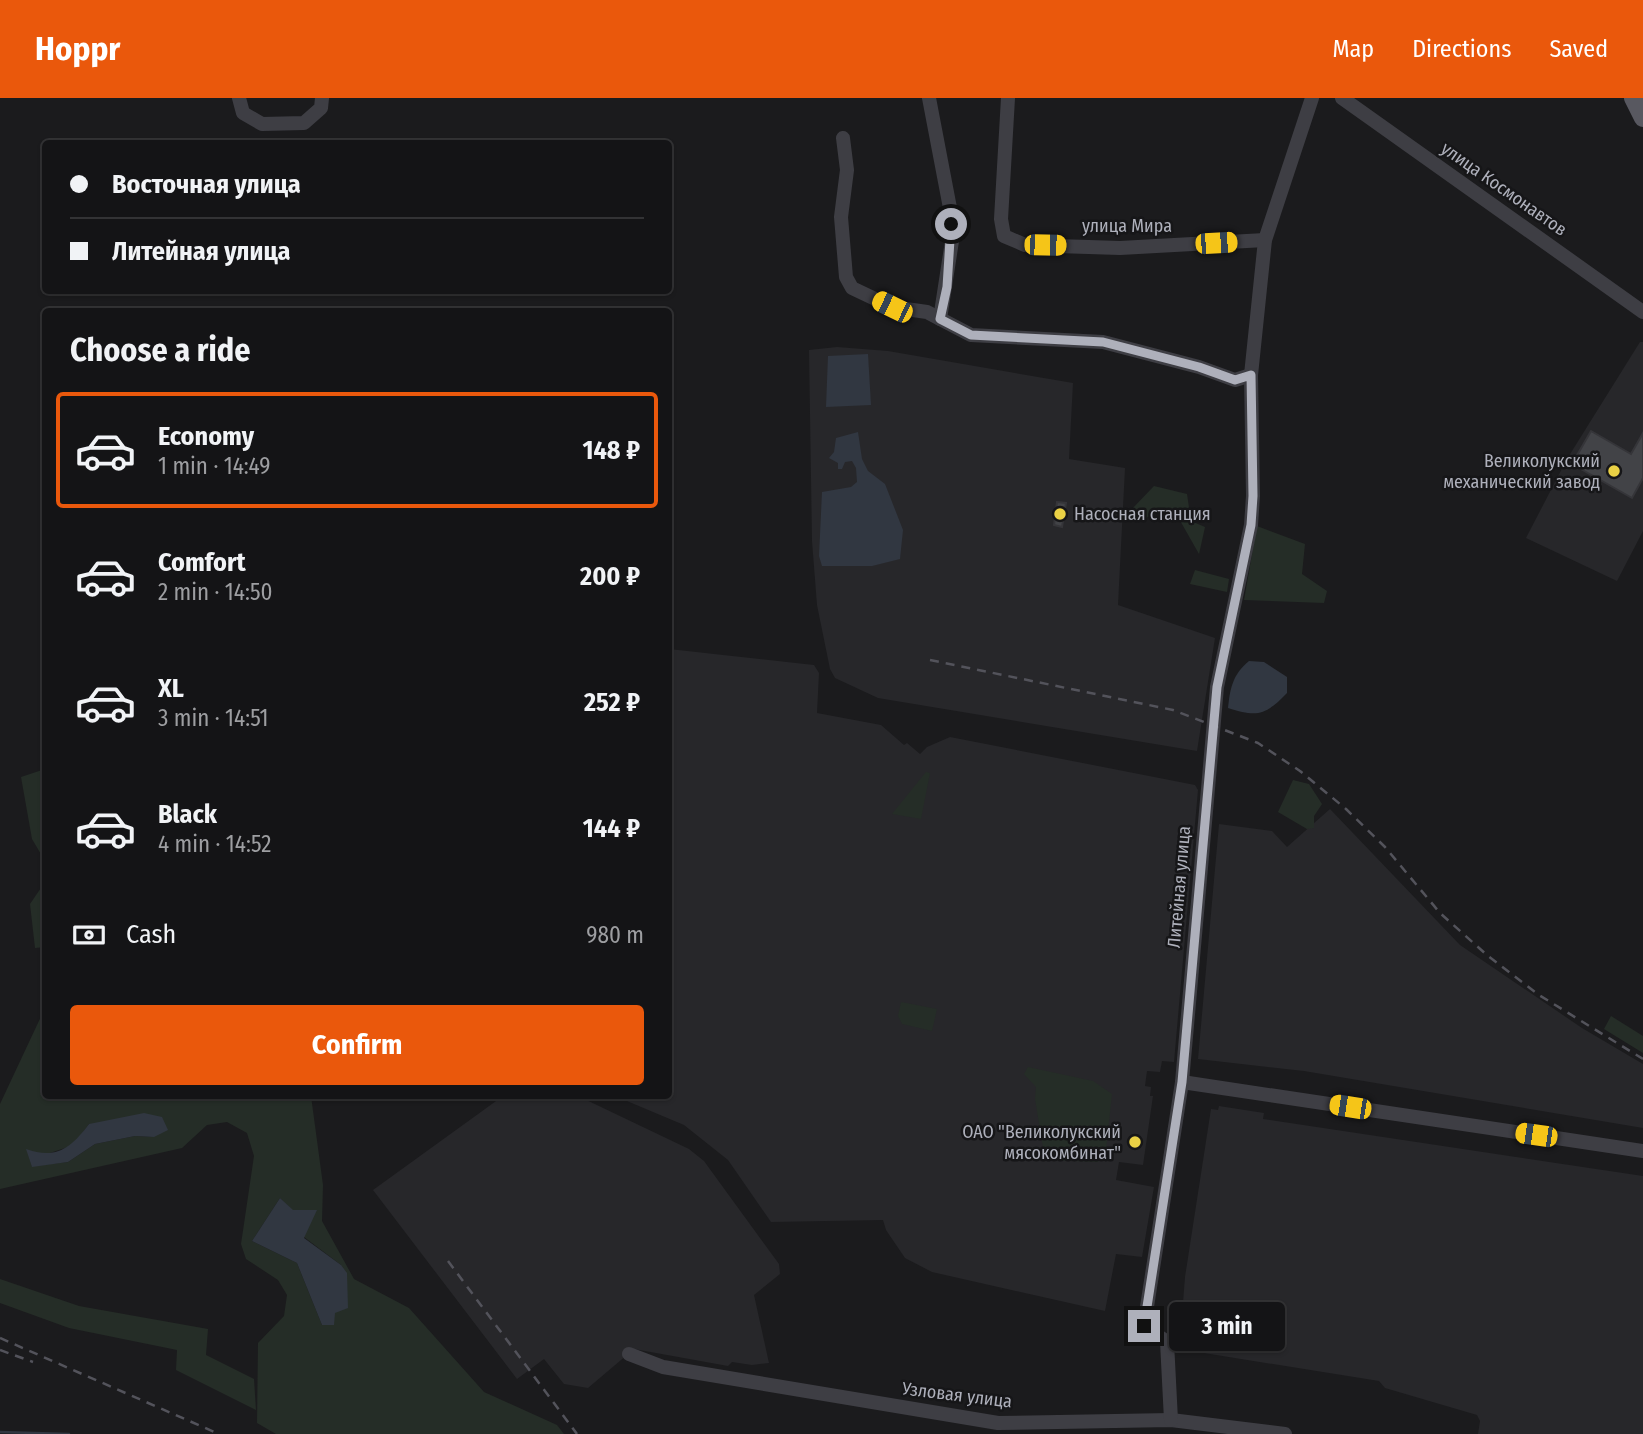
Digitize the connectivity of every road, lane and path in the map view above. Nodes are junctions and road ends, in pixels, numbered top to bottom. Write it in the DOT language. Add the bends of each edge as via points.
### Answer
graph roads {
  1 [pos="239,98"];
  2 [pos="322,98"];
  3 [pos="929,98"];
  4 [pos="1008,98"];
  5 [pos="1312,98"];
  6 [pos="1342,98"];
  7 [pos="843,138"];
  8 [pos="1265,240"];
  9 [pos="1643,312"];
  10 [pos="940,319"];
  11 [pos="1251,375"];
  12 [pos="1182,1082"];
  13 [pos="1643,1151"];
  14 [pos="629,1354"];
  15 [pos="1171,1420"];
  16 [pos="1119,1427"];
  17 [pos="1286,1434"];
  1 -- 2 [label="street" via="243,113 262,124 304,123 321,108"];
  3 -- 10 [label="street" via="950,208 951,241"];
  4 -- 8 [label="street, улица Мира" via="1004,236 1024,245 1120,248"];
  5 -- 8 [label="street, Литейная улица"];
  6 -- 9 [label="street, улица Космонавтов"];
  7 -- 10 [label="street" via="847,170 841,216 849,285 892,307 927,312"];
  8 -- 11 [label="street, Литейная улица"];
  10 -- 11 [label="street" via="971,335 1103,342 1235,380"];
  11 -- 12 [label="street, Литейная улица" via="1251,525 1217,687"];
  12 -- 13 [label="street"];
  12 -- 15 [label="street, Литейная улица" via="1144,1326 1167,1342"];
  14 -- 16 [label="street, Узловая улица" via="676,1369 999,1423"];
  15 -- 16 [label="street, Узловая улица"];
  15 -- 17 [label="street, Узловая улица"];
}
